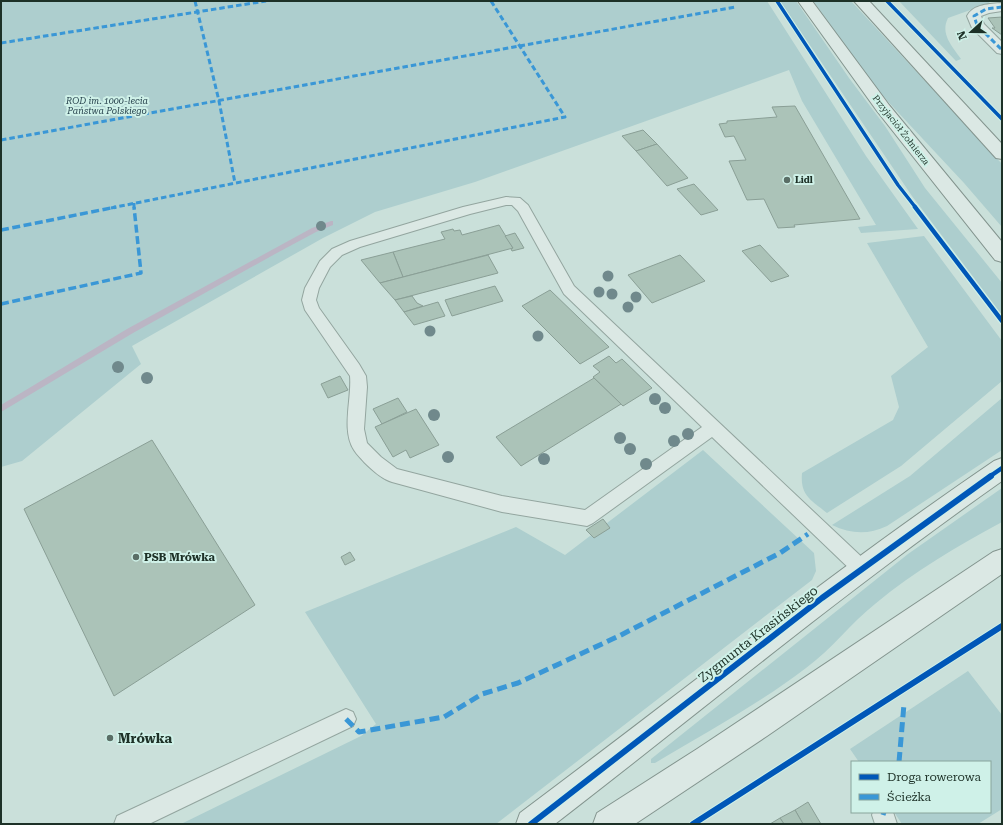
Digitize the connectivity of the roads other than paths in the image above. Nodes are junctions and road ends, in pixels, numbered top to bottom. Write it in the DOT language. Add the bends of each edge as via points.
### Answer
graph roads {
  1 [pos="805,1"];
  2 [pos="861,1"];
  3 [pos="1002,7"];
  4 [pos="1002,50"];
  5 [pos="1002,154"];
  6 [pos="1002,255"];
  7 [pos="713,428"];
  8 [pos="1002,468"];
  9 [pos="1002,560"];
  10 [pos="861,568"];
  11 [pos="346,719"];
  12 [pos="125,824"];
  13 [pos="531,824"];
  14 [pos="608,824"];
  1 -- 6 [label="street, Przyjaciół Żołnierza" via="883,108"];
  2 -- 5 [label="street"];
  3 -- 4 [label="street" via="980,11 975,14 974,21"];
  7 -- 7 [label="lane" via="588,518 502,504 392,475 360,446 356,429 358,376 312,310 309,300 312,288 325,264 337,252 355,244 468,210 515,201 523,208 569,290"];
  7 -- 10 [label="lane"];
  8 -- 10 [label="street, Zygmunta Krasińskiego"];
  9 -- 14 [label="street" via="696,769"];
  10 -- 13 [label="street, Zygmunta Krasińskiego"];
  11 -- 12 [label="lane"];
}
